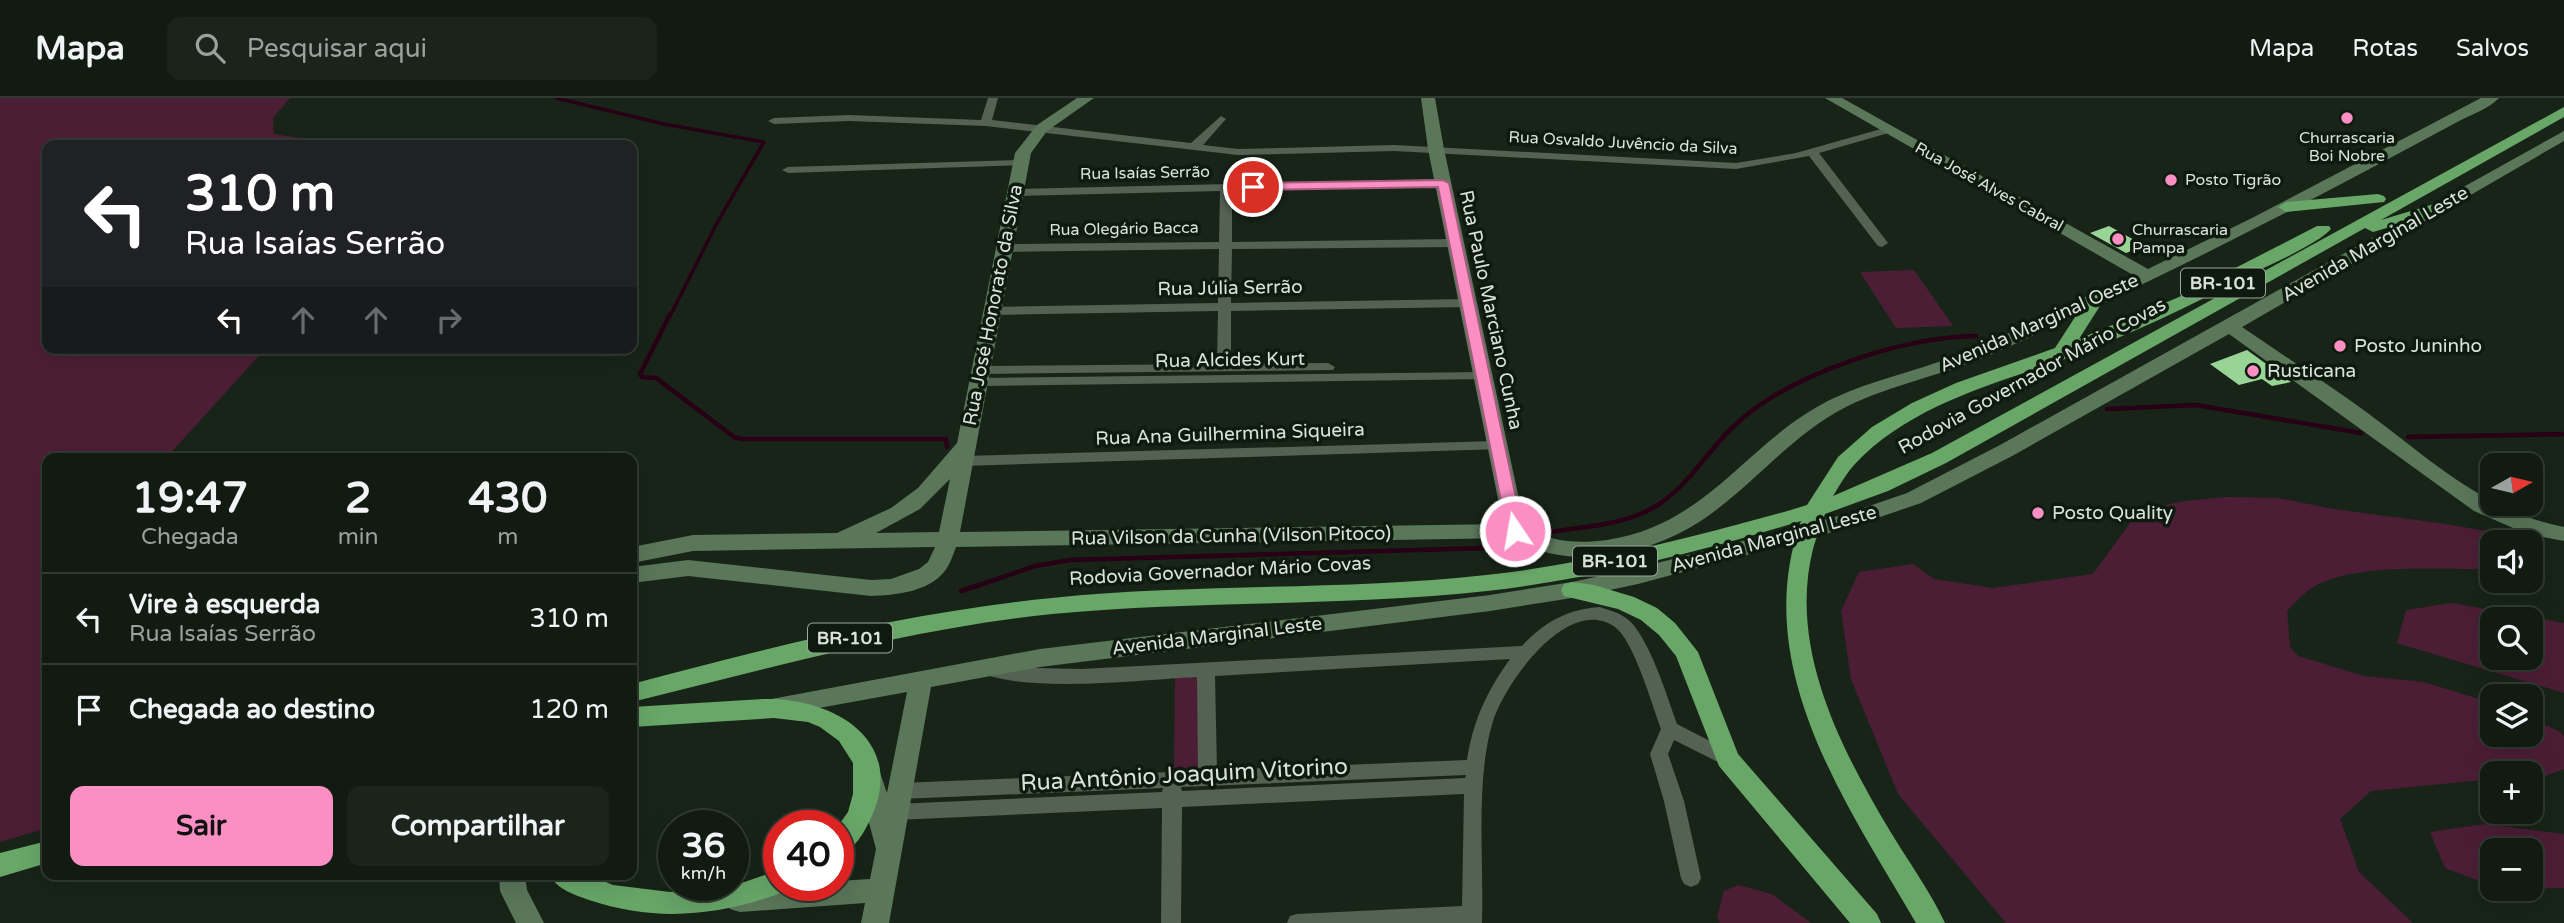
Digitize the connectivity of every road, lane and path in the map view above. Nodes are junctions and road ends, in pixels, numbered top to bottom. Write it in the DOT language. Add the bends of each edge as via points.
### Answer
graph roads {
  1 [pos="993,98"];
  2 [pos="1087,98"];
  3 [pos="1428,98"];
  4 [pos="1832,98"];
  5 [pos="2492,98"];
  6 [pos="2561,98"];
  7 [pos="2564,111"];
  8 [pos="1222,119"];
  9 [pos="774,121"];
  10 [pos="986,123"];
  11 [pos="1040,128"];
  12 [pos="1888,130"];
  13 [pos="2564,135"];
  14 [pos="1194,147"];
  15 [pos="1436,149"];
  16 [pos="1812,152"];
  17 [pos="1020,163"];
  18 [pos="788,170"];
  19 [pos="1443,183"];
  20 [pos="1226,187"];
  21 [pos="1015,191"];
  22 [pos="2378,198"];
  23 [pos="2286,207"];
  24 [pos="2434,209"];
  25 [pos="1454,238"];
  26 [pos="2337,238"];
  27 [pos="1225,241"];
  28 [pos="1005,243"];
  29 [pos="1882,243"];
  30 [pos="2146,275"];
  31 [pos="2095,298"];
  32 [pos="1467,299"];
  33 [pos="1225,302"];
  34 [pos="993,306"];
  35 [pos="2229,326"];
  36 [pos="2062,354"];
  37 [pos="1482,371"];
  38 [pos="1232,372"];
  39 [pos="979,376"];
  40 [pos="1497,446"];
  41 [pos="958,468"];
  42 [pos="1515,531"];
  43 [pos="2564,534"];
  44 [pos="948,541"];
  45 [pos="827,542"];
  46 [pos="637,554"];
  47 [pos="637,574"];
  48 [pos="1572,590"];
  49 [pos="1524,652"];
  50 [pos="976,668"];
  51 [pos="1206,670"];
  52 [pos="921,679"];
  53 [pos="637,692"];
  54 [pos="773,708"];
  55 [pos="637,718"];
  56 [pos="1670,729"];
  57 [pos="1728,759"];
  58 [pos="867,765"];
  59 [pos="1476,777"];
  60 [pos="1208,778"];
  61 [pos="1172,790"];
  62 [pos="898,801"];
  63 [pos="854,826"];
  64 [pos="889,850"];
  65 [pos="42,853"];
  66 [pos="0,865"];
  67 [pos="1691,878"];
  68 [pos="513,880"];
  69 [pos="571,880"];
  70 [pos="881,890"];
  71 [pos="749,899"];
  72 [pos="717,901"];
  73 [pos="1472,919"];
  74 [pos="530,923"];
  75 [pos="875,923"];
  76 [pos="1171,923"];
  77 [pos="1297,923"];
  78 [pos="1867,923"];
  79 [pos="1931,923"];
  1 -- 10 [label="street"];
  2 -- 11 [label="main road, Rua José Honorato da Silva"];
  3 -- 15 [label="main road, Rua Paulo Marciano Cunha"];
  4 -- 12 [label="main road, Rua José Alves Cabral"];
  5 -- 23 [label="main road, Avenida Marginal Oeste"];
  6 -- 22 [label="highway, Rodovia Governador Mário Covas / BR-101"];
  7 -- 26 [label="highway, Rodovia Governador Mário Covas / BR-101"];
  8 -- 14 [label="street"];
  9 -- 10 [label="street, Rua Osvaldo Juvêncio da Silva" via="849,118"];
  10 -- 11 [label="street, Rua Osvaldo Juvêncio da Silva"];
  11 -- 14 [label="street, Rua Osvaldo Juvêncio da Silva"];
  11 -- 17 [label="main road, Rua José Honorato da Silva" via="1026,145"];
  12 -- 16 [label="street, Rua Osvaldo Juvêncio da Silva"];
  12 -- 30 [label="main road, Rua José Alves Cabral"];
  13 -- 24 [label="main road, Avenida Marginal Leste"];
  14 -- 15 [label="street, Rua Osvaldo Juvêncio da Silva" via="1254,152"];
  15 -- 16 [label="street, Rua Osvaldo Juvêncio da Silva" via="1736,166"];
  15 -- 19 [label="main road, Rua Paulo Marciano Cunha"];
  16 -- 29 [label="street"];
  17 -- 18 [label="street"];
  17 -- 21 [label="main road, Rua José Honorato da Silva"];
  19 -- 20 [label="street, Rua Isaías Serrão"];
  19 -- 25 [label="main road, Rua Paulo Marciano Cunha"];
  20 -- 21 [label="street, Rua Isaías Serrão"];
  20 -- 27 [label="street"];
  21 -- 28 [label="main road, Rua José Honorato da Silva"];
  22 -- 23 [label="highway"];
  22 -- 36 [label="highway, Rodovia Governador Mário Covas / BR-101" via="2209,290"];
  23 -- 30 [label="main road, Avenida Marginal Oeste"];
  24 -- 26 [label="highway"];
  24 -- 35 [label="main road, Avenida Marginal Leste"];
  25 -- 27 [label="street, Rua Olegário Bacca"];
  25 -- 32 [label="main road, Rua Paulo Marciano Cunha"];
  26 -- 53 [label="highway, Rodovia Governador Mário Covas / BR-101" via="1915,471 1804,514 1664,551 1457,586 1160,598 932,622 775,654"];
  27 -- 28 [label="street, Rua Olegário Bacca"];
  27 -- 33 [label="street"];
  28 -- 34 [label="main road, Rua José Honorato da Silva"];
  30 -- 31 [label="main road, Avenida Marginal Oeste"];
  31 -- 36 [label="highway"];
  31 -- 42 [label="main road, Avenida Marginal Oeste" via="1974,355 1837,404 1791,434 1706,508 1674,529 1572,551 1548,548"];
  32 -- 33 [label="street, Rua Júlia Serrão"];
  32 -- 37 [label="main road, Rua Paulo Marciano Cunha"];
  33 -- 34 [label="street, Rua Júlia Serrão"];
  33 -- 38 [label="street"];
  34 -- 39 [label="main road, Rua José Honorato da Silva"];
  35 -- 43 [label="main road" via="2482,507 2519,523"];
  35 -- 48 [label="main road, Avenida Marginal Leste" via="1914,498 1818,529"];
  36 -- 79 [label="highway, Rodovia Governador Mário Covas / BR-101" via="1938,398 1896,418 1862,444 1827,483 1815,505 1798,567 1800,646 1822,723 1860,801"];
  37 -- 38 [label="street, Rua Alcides Kurt"];
  37 -- 40 [label="main road, Rua Paulo Marciano Cunha"];
  38 -- 39 [label="street, Rua Alcides Kurt"];
  39 -- 41 [label="main road, Rua José Honorato da Silva"];
  40 -- 41 [label="street, Rua Ana Guilhermina Siqueira"];
  40 -- 42 [label="main road, Rua Paulo Marciano Cunha"];
  41 -- 44 [label="main road"];
  41 -- 45 [label="main road" via="909,509"];
  42 -- 44 [label="main road, Rua Vilson da Cunha (Vilson Pitoco)"];
  44 -- 45 [label="main road, Rua Vilson da Cunha (Vilson Pitoco)"];
  44 -- 47 [label="main road" via="937,566 926,575 891,587 688,568"];
  45 -- 46 [label="main road, Rua Vilson da Cunha (Vilson Pitoco)" via="693,543"];
  48 -- 50 [label="main road, Avenida Marginal Leste"];
  48 -- 57 [label="highway" via="1626,603 1667,629 1686,652"];
  49 -- 51 [label="street"];
  49 -- 56 [label="street" via="1568,618 1605,614 1630,631"];
  49 -- 59 [label="street" via="1505,676 1484,721"];
  50 -- 51 [label="street" via="1082,676"];
  50 -- 52 [label="main road, Avenida Marginal Leste"];
  51 -- 60 [label="street"];
  52 -- 54 [label="main road, Avenida Marginal Leste"];
  52 -- 62 [label="main road"];
  54 -- 55 [label="highway"];
  54 -- 58 [label="highway" via="810,712 836,725 856,743"];
  56 -- 57 [label="street"];
  56 -- 67 [label="street" via="1659,754"];
  57 -- 78 [label="highway"];
  58 -- 63 [label="highway" via="867,797"];
  58 -- 64 [label="main road"];
  59 -- 60 [label="street, Rua Antônio Joaquim Vitorino"];
  59 -- 61 [label="street, Rua Antônio Joaquim Vitorino"];
  59 -- 73 [label="street"];
  60 -- 61 [label="street, Rua Antônio Joaquim Vitorino"];
  61 -- 62 [label="street, Rua Antônio Joaquim Vitorino"];
  61 -- 76 [label="street"];
  62 -- 64 [label="main road"];
  64 -- 70 [label="main road"];
  65 -- 66 [label="highway"];
  68 -- 74 [label="main road"];
  69 -- 72 [label="highway" via="617,898"];
  70 -- 71 [label="main road"];
  70 -- 75 [label="main road"];
  73 -- 77 [label="street"];
}
